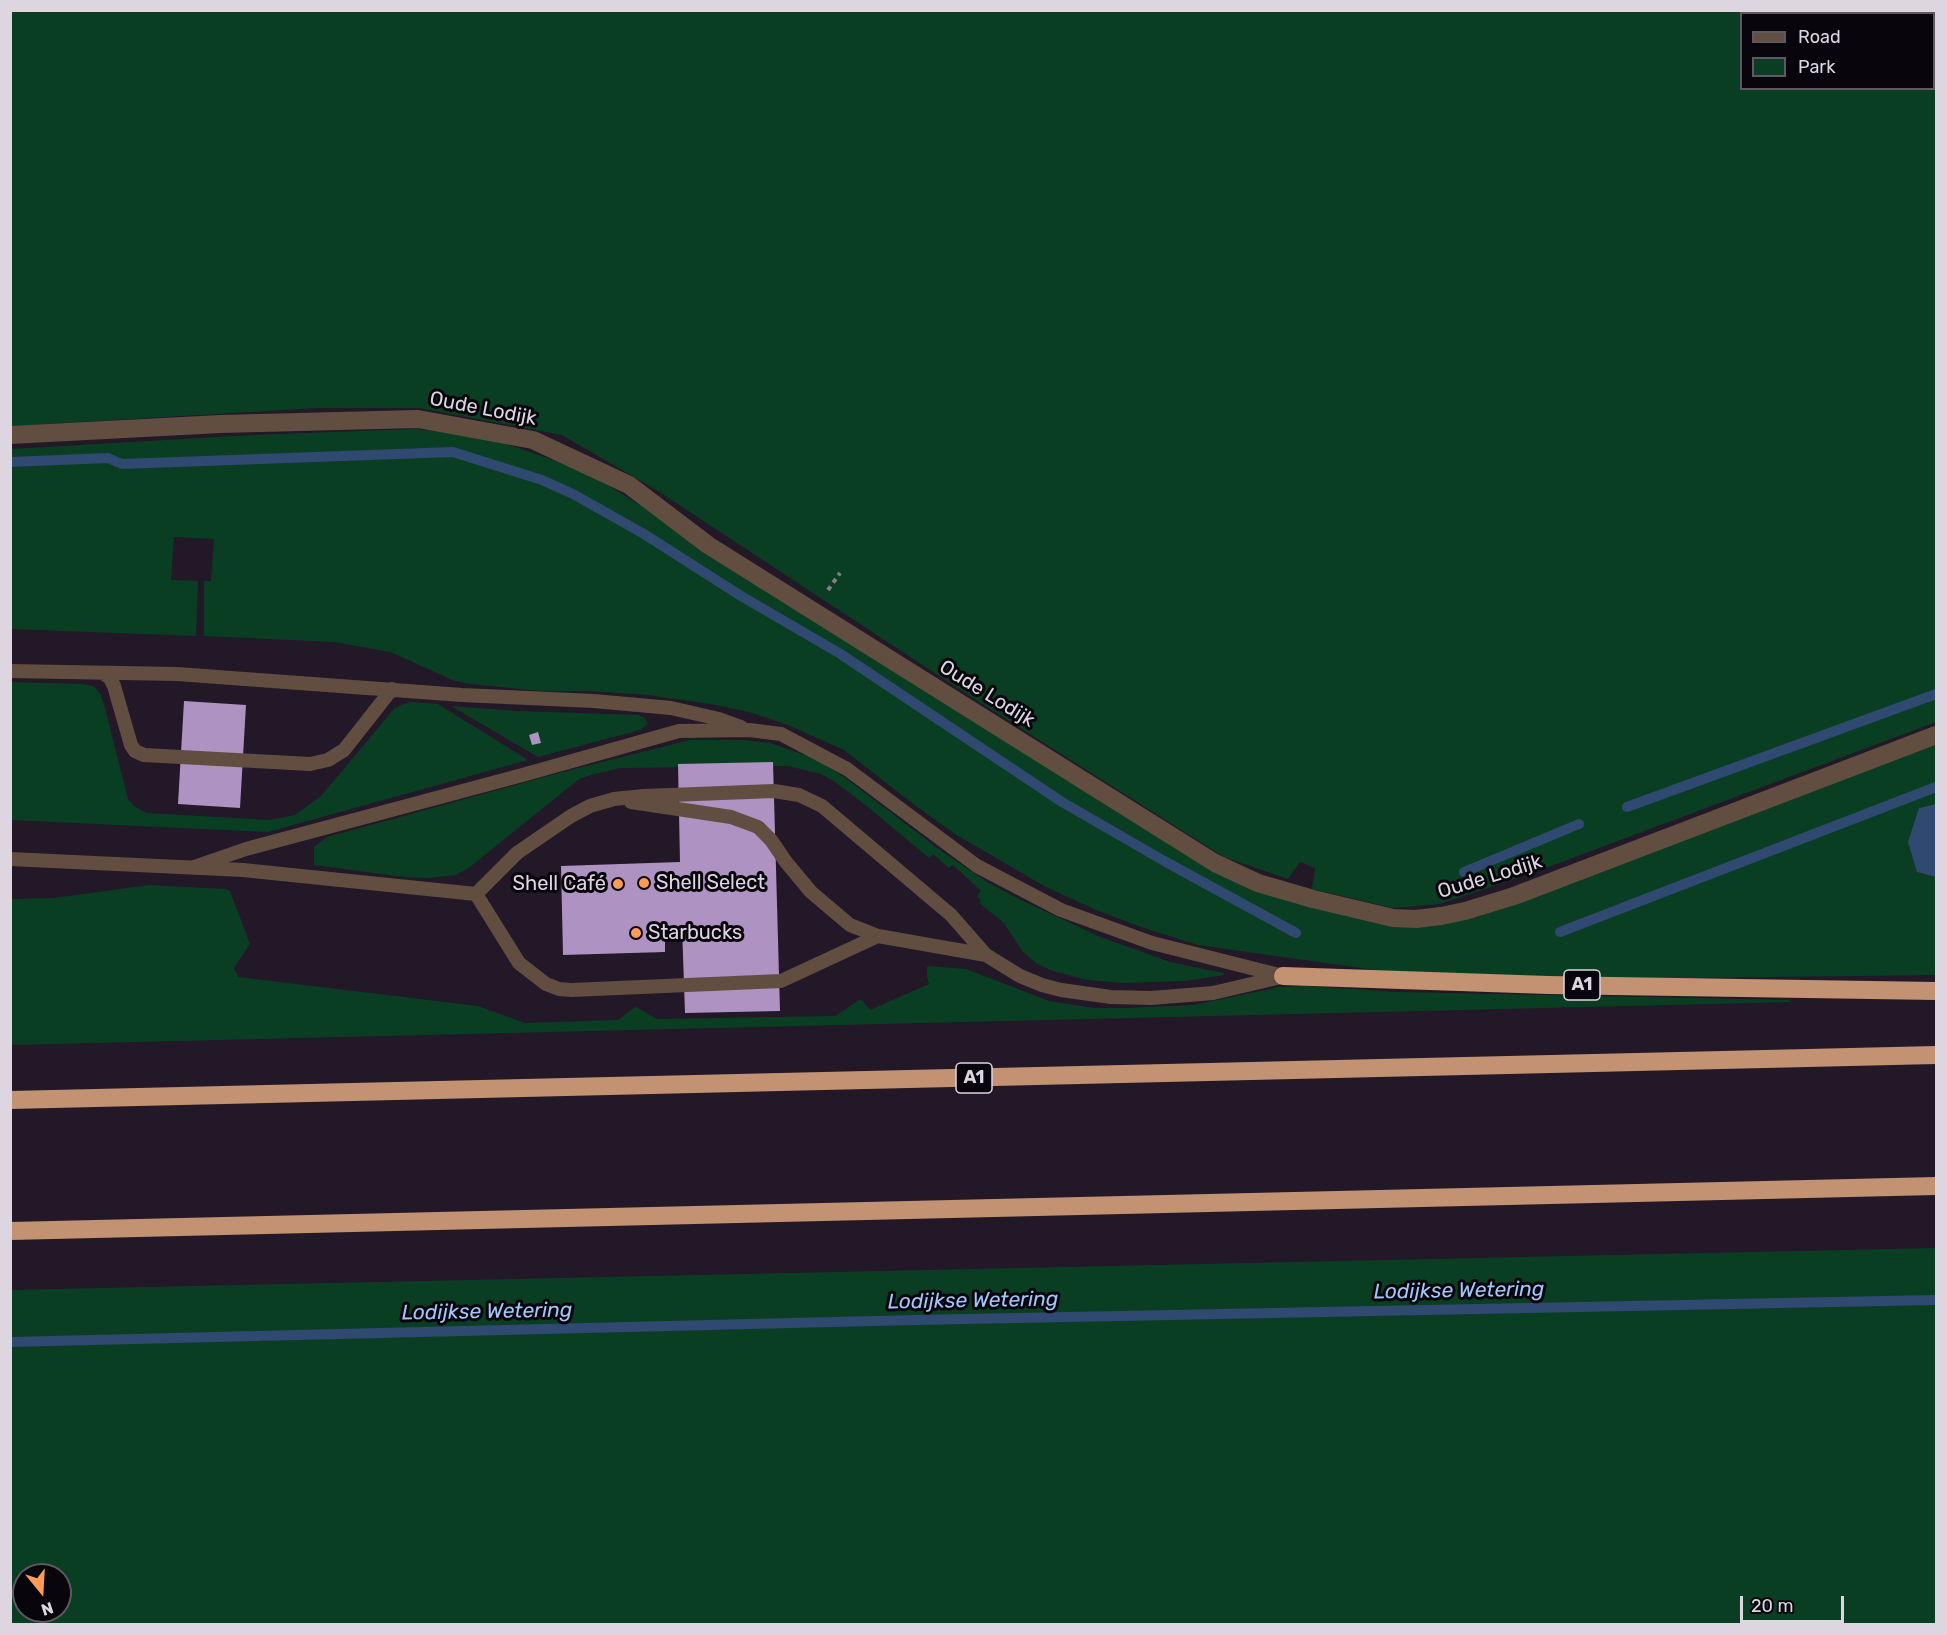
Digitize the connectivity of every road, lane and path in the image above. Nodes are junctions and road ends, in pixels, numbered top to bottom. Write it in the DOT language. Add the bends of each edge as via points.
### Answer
graph roads {
  1 [pos="10,435"];
  2 [pos="10,671"];
  3 [pos="103,673"];
  4 [pos="392,689"];
  5 [pos="749,730"];
  6 [pos="1936,735"];
  7 [pos="614,799"];
  8 [pos="10,859"];
  9 [pos="194,867"];
  10 [pos="476,894"];
  11 [pos="878,936"];
  12 [pos="986,955"];
  13 [pos="1283,976"];
  14 [pos="1936,991"];
  15 [pos="1936,1055"];
  16 [pos="10,1100"];
  17 [pos="1936,1186"];
  18 [pos="10,1231"];
  1 -- 6 [label="street, Oude Lodijk" via="418,419 533,440 629,485 708,545 1215,863 1269,886 1393,918 1441,916 1514,896"];
  2 -- 3 [label="lane, A1"];
  3 -- 4 [label="lane, A1" via="177,674"];
  3 -- 4 [label="lane" via="114,686 131,745 144,755 310,764 328,760 344,750"];
  4 -- 5 [label="lane, A1" via="671,708"];
  5 -- 9 [label="lane, A1" via="679,731 246,849"];
  5 -- 13 [label="lane, A1" via="781,734 847,769 977,866 1061,910 1152,943"];
  7 -- 10 [label="lane, A1" via="590,806 562,822 517,854"];
  7 -- 11 [label="lane, A1" via="731,817 758,827 822,903 850,925"];
  7 -- 12 [label="lane, A1" via="774,791 798,795 822,806 872,846 951,915"];
  8 -- 9 [label="lane, A1"];
  9 -- 10 [label="lane, A1"];
  10 -- 11 [label="lane" via="519,963 546,984 565,989 781,981"];
  11 -- 12 [label="lane, A1"];
  12 -- 13 [label="lane, A1" via="1042,985 1110,998 1213,993"];
  13 -- 14 [label="highway, A1"];
  15 -- 16 [label="highway, A1"];
  17 -- 18 [label="highway"];
}
